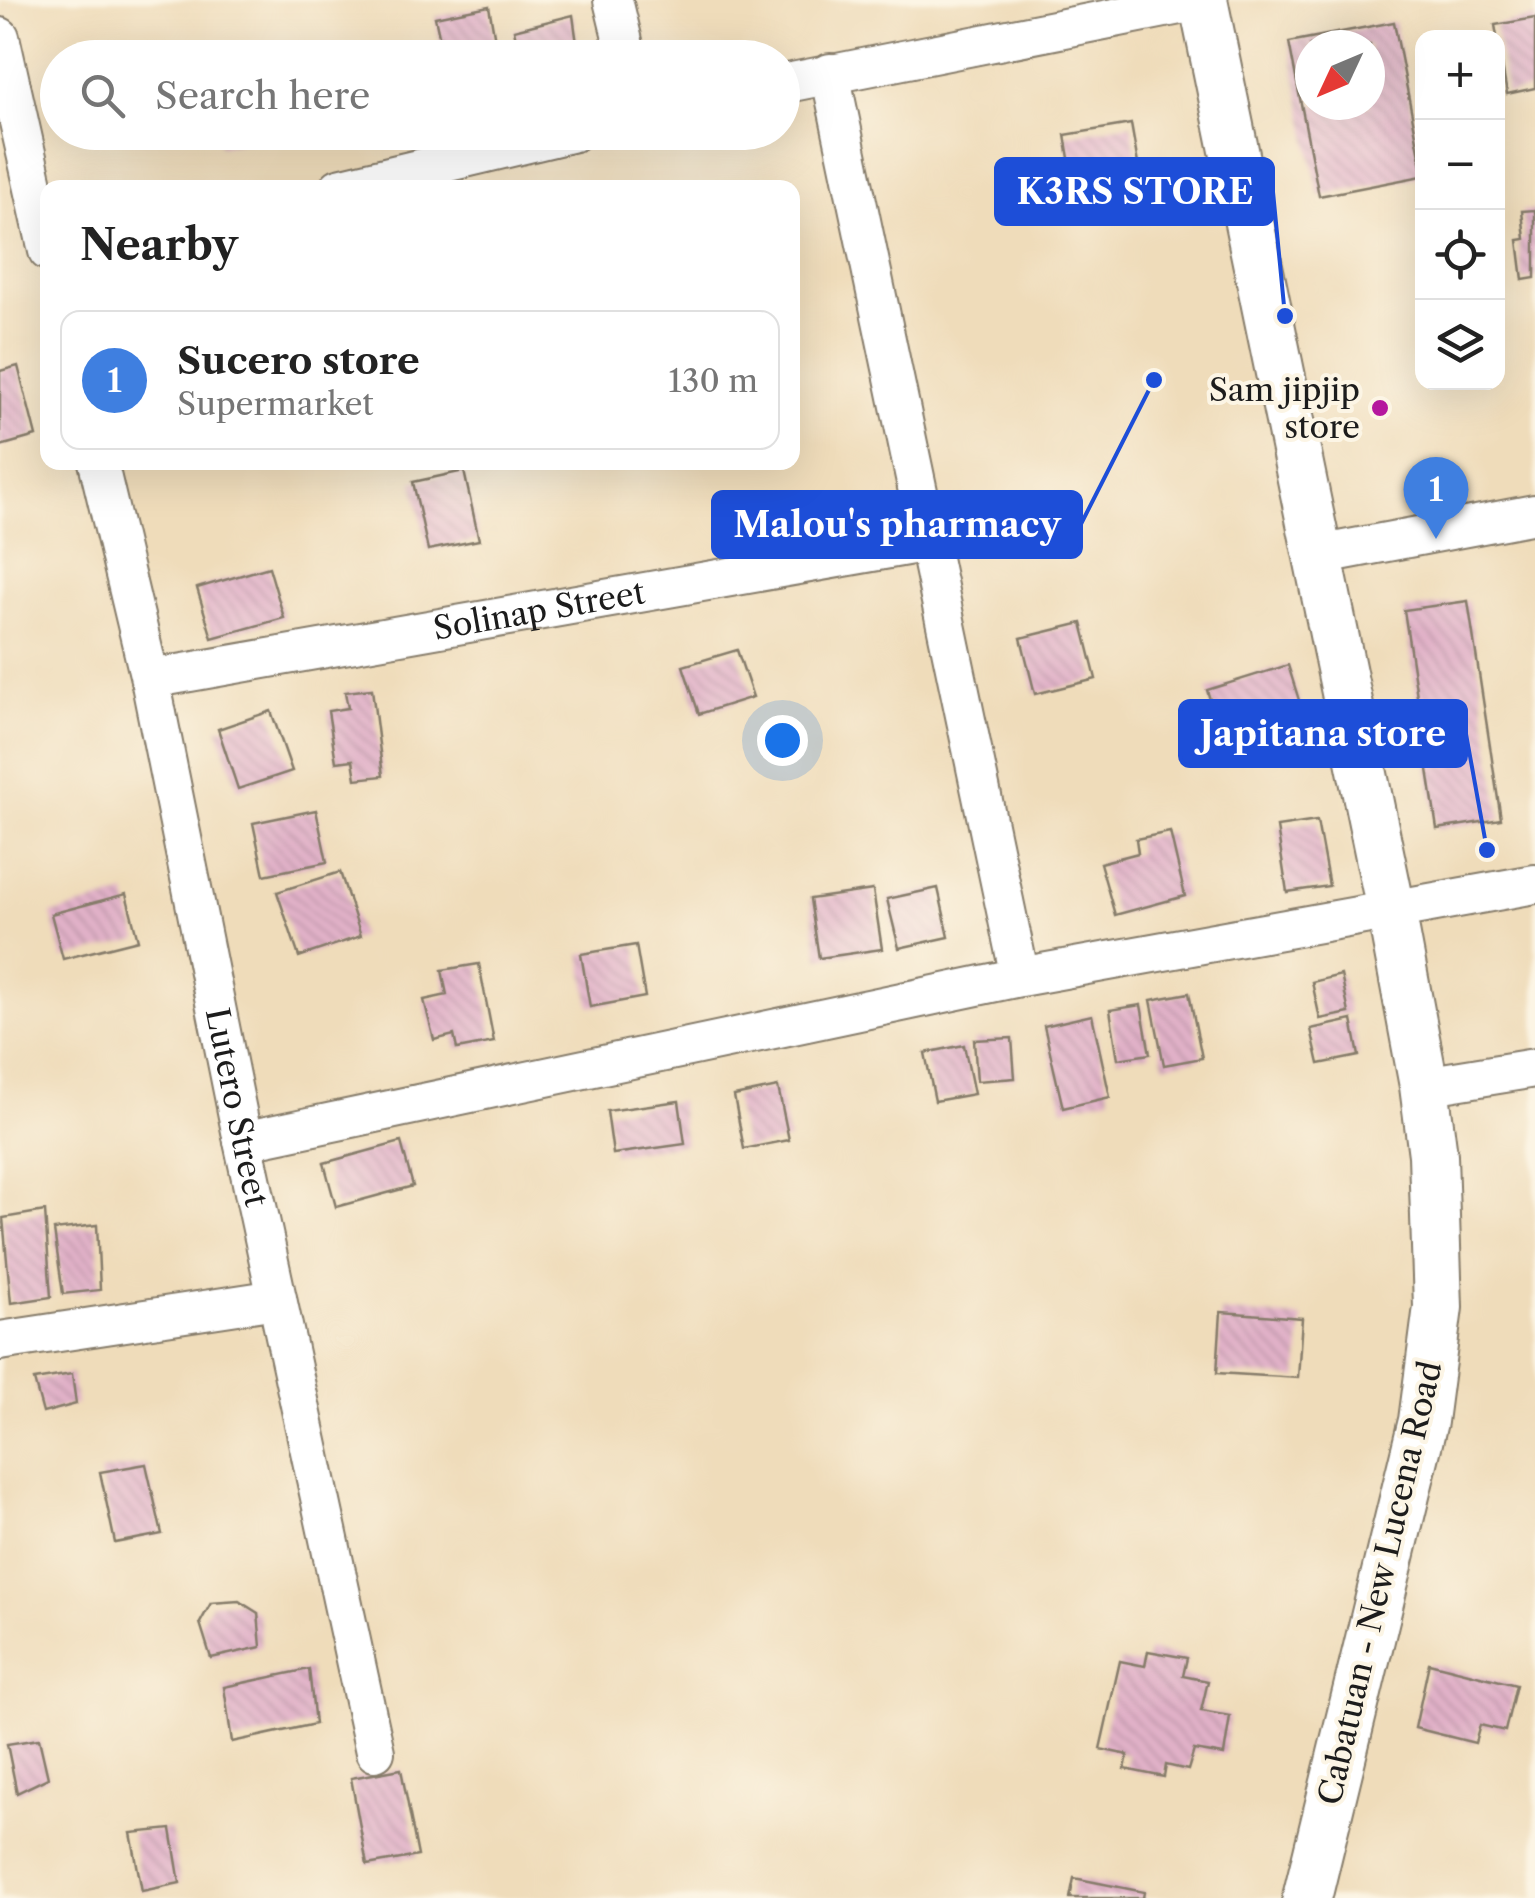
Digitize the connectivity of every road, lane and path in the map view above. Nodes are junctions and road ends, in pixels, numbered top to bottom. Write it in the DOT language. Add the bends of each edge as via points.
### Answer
graph roads {
  1 [pos="614,0"];
  2 [pos="1204,0"];
  3 [pos="0,37"];
  4 [pos="622,40"];
  5 [pos="830,73"];
  6 [pos="800,80"];
  7 [pos="498,150"];
  8 [pos="373,180"];
  9 [pos="40,215"];
  10 [pos="100,470"];
  11 [pos="1535,514"];
  12 [pos="929,542"];
  13 [pos="1318,555"];
  14 [pos="150,678"];
  15 [pos="1535,884"];
  16 [pos="1391,910"];
  17 [pos="1020,976"];
  18 [pos="1535,1068"];
  19 [pos="1424,1086"];
  20 [pos="243,1141"];
  21 [pos="276,1299"];
  22 [pos="0,1340"];
  23 [pos="374,1752"];
  24 [pos="1307,1898"];
  1 -- 4 [label="street"];
  2 -- 5 [label="street"];
  2 -- 13 [label="main road, Cabatuan - New Lucena Road"];
  3 -- 9 [label="street"];
  5 -- 6 [label="street"];
  5 -- 12 [label="street"];
  7 -- 8 [label="street"];
  10 -- 14 [label="street, Lutero Street"];
  11 -- 13 [label="street"];
  12 -- 14 [label="street, Solinap Street"];
  12 -- 17 [label="street"];
  13 -- 16 [label="main road, Cabatuan - New Lucena Road"];
  14 -- 20 [label="street, Lutero Street"];
  15 -- 16 [label="street"];
  16 -- 17 [label="street"];
  16 -- 19 [label="main road, Cabatuan - New Lucena Road"];
  17 -- 20 [label="street"];
  18 -- 19 [label="street"];
  19 -- 24 [label="main road, Cabatuan - New Lucena Road" via="1438,1307 1423,1420"];
  20 -- 21 [label="street, Lutero Street"];
  21 -- 22 [label="street"];
  21 -- 23 [label="street, Lutero Street"];
}
